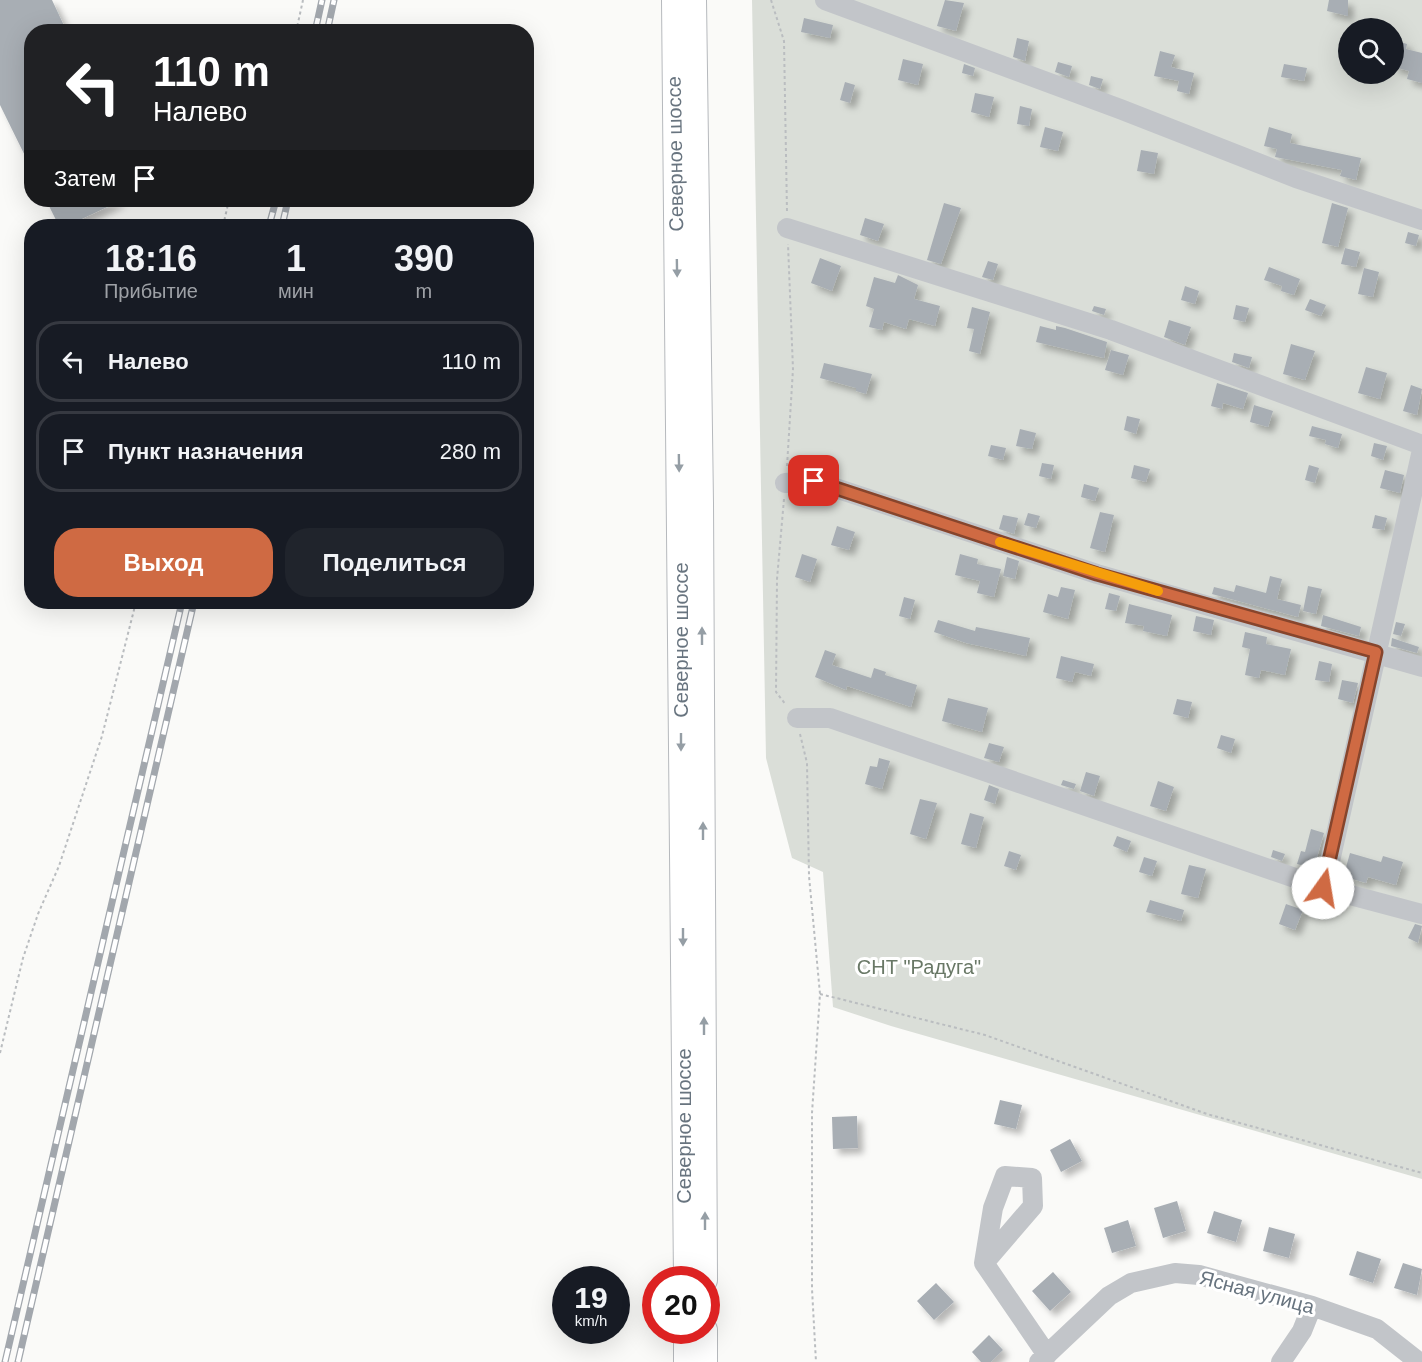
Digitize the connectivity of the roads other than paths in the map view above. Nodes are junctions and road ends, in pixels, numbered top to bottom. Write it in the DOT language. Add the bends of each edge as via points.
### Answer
graph roads {
  1 [pos="674,0"];
  2 [pos="694,0"];
  3 [pos="825,0"];
  4 [pos="1422,220"];
  5 [pos="787,228"];
  6 [pos="1422,445"];
  7 [pos="1422,450"];
  8 [pos="785,483"];
  9 [pos="1376,652"];
  10 [pos="1422,667"];
  11 [pos="797,718"];
  12 [pos="1323,888"];
  13 [pos="1422,915"];
  14 [pos="984,1263"];
  15 [pos="686,1266"];
  16 [pos="705,1266"];
  17 [pos="1312,1306"];
  18 [pos="686,1344"];
  19 [pos="705,1344"];
  20 [pos="1043,1360"];
  21 [pos="686,1362"];
  22 [pos="705,1362"];
  23 [pos="1281,1362"];
  24 [pos="1419,1362"];
  1 -- 15 [label="main road, Северное шоссе, one-way"];
  16 -- 2 [label="main road, Северное шоссе, one-way"];
  3 -- 4 [label="lane" via="1120,108 1296,178"];
  5 -- 6 [label="lane" via="1111,330"];
  7 -- 9 [label="lane"];
  8 -- 9 [label="lane" via="814,481 1097,574"];
  9 -- 10 [label="lane"];
  9 -- 12 [label="lane"];
  11 -- 12 [label="lane" via="830,718"];
  12 -- 13 [label="lane"];
  14 -- 20 [label="lane"];
  17 -- 20 [label="lane, Ясная улица" via="1199,1275 1154,1276 1109,1296"];
  17 -- 23 [label="lane" via="1302,1331"];
  17 -- 24 [label="lane, Ясная улица" via="1377,1329"];
  18 -- 21 [label="main road"];
  19 -- 22 [label="main road"];
}
